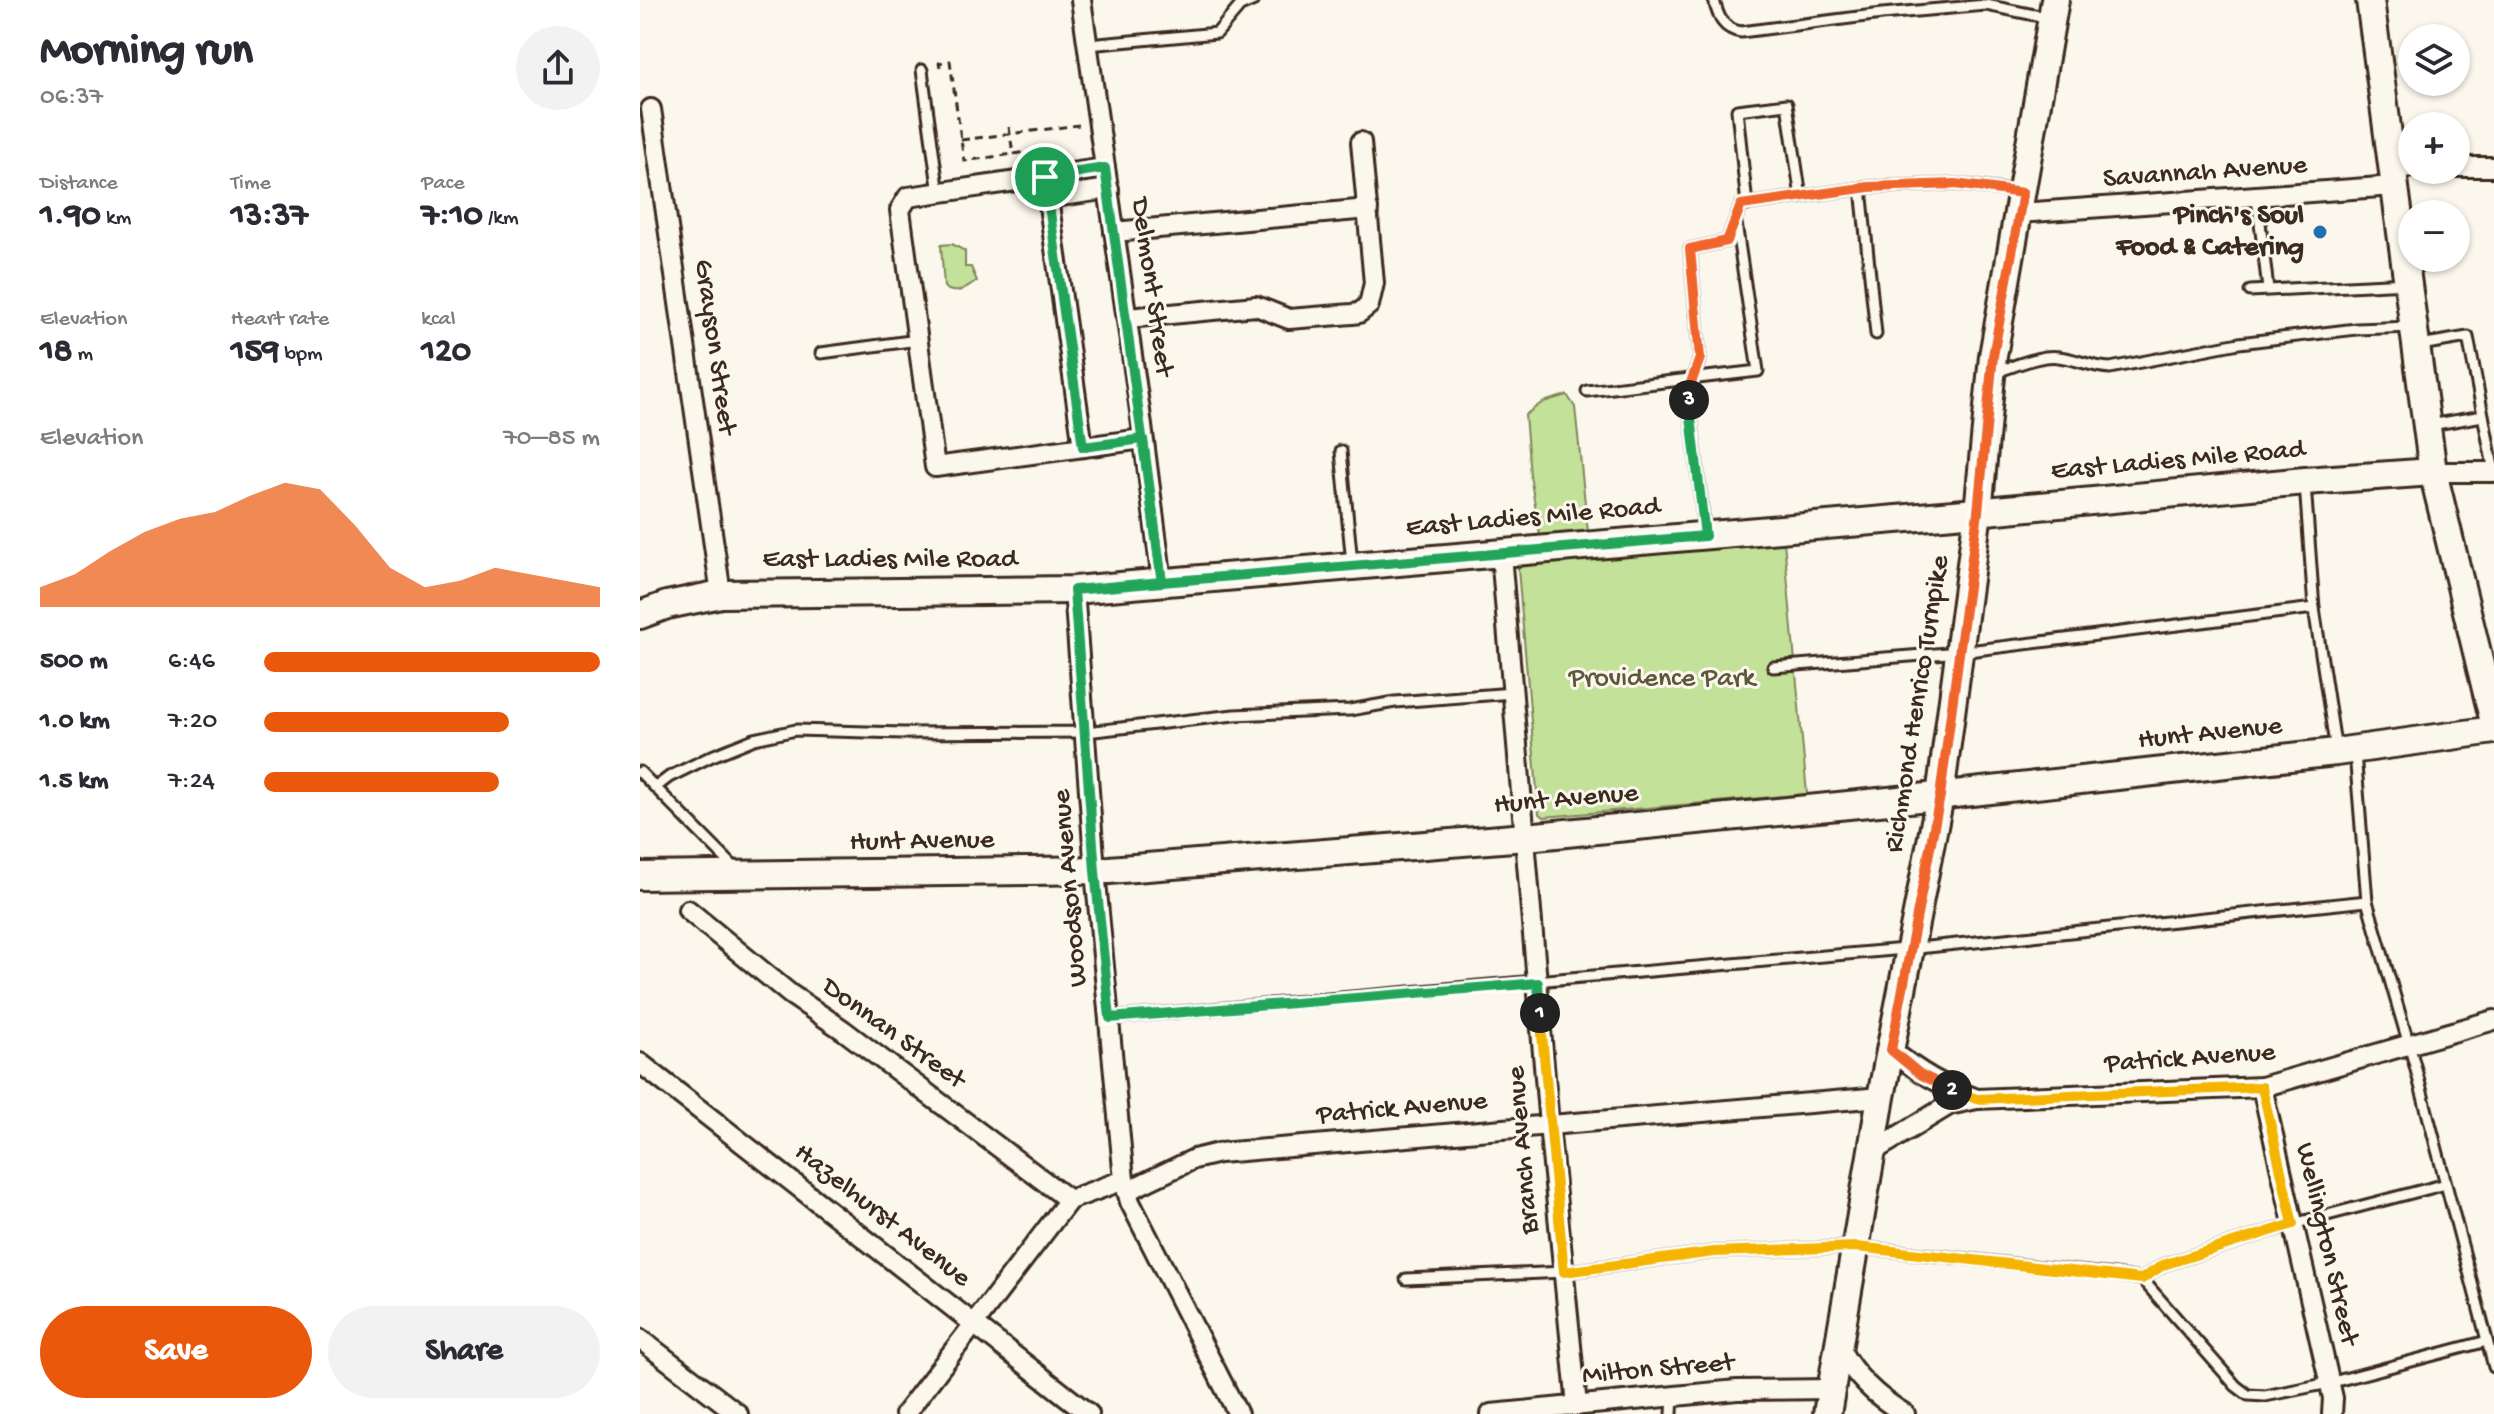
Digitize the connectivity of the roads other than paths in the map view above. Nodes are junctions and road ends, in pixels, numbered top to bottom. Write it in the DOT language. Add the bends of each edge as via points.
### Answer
graph roads {
  1 [pos="1081,0"];
  2 [pos="1254,0"];
  3 [pos="1714,0"];
  4 [pos="2370,0"];
  5 [pos="2053,9"];
  6 [pos="1088,45"];
  7 [pos="922,70"];
  8 [pos="651,109"];
  9 [pos="1361,142"];
  10 [pos="2470,167"];
  11 [pos="2494,167"];
  12 [pos="1105,168"];
  13 [pos="2398,168"];
  14 [pos="2398,174"];
  15 [pos="1045,177"];
  16 [pos="2400,184"];
  17 [pos="1861,188"];
  18 [pos="1109,189"];
  19 [pos="939,194"];
  20 [pos="1801,197"];
  21 [pos="1048,198"];
  22 [pos="2257,198"];
  23 [pos="2021,203"];
  24 [pos="1747,205"];
  25 [pos="1368,209"];
  26 [pos="1735,220"];
  27 [pos="1114,232"];
  28 [pos="2408,283"];
  29 [pos="2268,289"];
  30 [pos="2250,291"];
  31 [pos="1128,318"];
  32 [pos="1876,334"];
  33 [pos="2415,336"];
  34 [pos="918,340"];
  35 [pos="821,353"];
  36 [pos="1992,373"];
  37 [pos="1692,379"];
  38 [pos="1587,391"];
  39 [pos="2483,416"];
  40 [pos="2427,425"];
  41 [pos="2490,429"];
  42 [pos="1143,439"];
  43 [pos="1083,447"];
  44 [pos="1341,451"];
  45 [pos="2433,472"];
  46 [pos="2494,472"];
  47 [pos="2305,481"];
  48 [pos="1978,512"];
  49 [pos="1705,536"];
  50 [pos="1501,554"];
  51 [pos="1352,566"];
  52 [pos="1162,582"];
  53 [pos="1074,590"];
  54 [pos="721,594"];
  55 [pos="2314,608"];
  56 [pos="640,615"];
  57 [pos="1960,652"];
  58 [pos="1773,667"];
  59 [pos="1513,693"];
  60 [pos="2494,722"];
  61 [pos="2494,730"];
  62 [pos="1086,732"];
  63 [pos="2345,751"];
  64 [pos="640,772"];
  65 [pos="656,787"];
  66 [pos="1940,796"];
  67 [pos="1526,837"];
  68 [pos="1095,871"];
  69 [pos="642,874"];
  70 [pos="743,876"];
  71 [pos="2367,901"];
  72 [pos="688,910"];
  73 [pos="1910,948"];
  74 [pos="1538,983"];
  75 [pos="1110,1018"];
  76 [pos="2494,1020"];
  77 [pos="2409,1044"];
  78 [pos="1891,1050"];
  79 [pos="640,1063"];
  80 [pos="2262,1087"];
  81 [pos="1881,1097"];
  82 [pos="1977,1099"];
  83 [pos="1549,1125"];
  84 [pos="1872,1152"];
  85 [pos="2446,1184"];
  86 [pos="1126,1186"];
  87 [pos="1069,1200"];
  88 [pos="2293,1224"];
  89 [pos="1857,1247"];
  90 [pos="1564,1272"];
  91 [pos="1406,1279"];
  92 [pos="2142,1279"];
  93 [pos="975,1323"];
  94 [pos="640,1339"];
  95 [pos="2487,1341"];
  96 [pos="1840,1349"];
  97 [pos="2494,1367"];
  98 [pos="2329,1383"];
  99 [pos="1830,1401"];
  100 [pos="1672,1405"];
  101 [pos="1577,1406"];
  102 [pos="738,1414"];
  103 [pos="905,1414"];
  104 [pos="1089,1414"];
  105 [pos="1238,1414"];
  106 [pos="1491,1414"];
  107 [pos="1905,1414"];
  108 [pos="2332,1414"];
  1 -- 6 [label="street, Delmont Street"];
  2 -- 6 [label="lane" via="1240,6 1217,33"];
  3 -- 5 [label="lane" via="1722,22 1741,32 1986,5"];
  4 -- 13 [label="street"];
  5 -- 23 [label="street, Richmond Henrico Turnpike"];
  6 -- 12 [label="street, Delmont Street"];
  7 -- 19 [label="lane"];
  8 -- 54 [label="street, Grayson Street"];
  9 -- 25 [label="street"];
  10 -- 11 [label="street"];
  12 -- 15 [label="street"];
  12 -- 18 [label="street, Delmont Street"];
  14 -- 22 [label="street, Savannah Avenue"];
  15 -- 19 [label="street"];
  15 -- 21 [label="street"];
  16 -- 28 [label="street"];
  17 -- 20 [label="lane"];
  17 -- 23 [label="lane" via="1955,184"];
  17 -- 32 [label="lane"];
  18 -- 21 [label="street"];
  18 -- 27 [label="street, Delmont Street"];
  19 -- 34 [label="street" via="908,197 900,210"];
  20 -- 24 [label="lane"];
  20 -- 24 [label="lane" via="1787,104 1737,110"];
  21 -- 43 [label="street"];
  22 -- 23 [label="street, Savannah Avenue"];
  22 -- 29 [label="lane"];
  23 -- 36 [label="street, Richmond Henrico Turnpike"];
  24 -- 26 [label="lane" via="1741,205"];
  25 -- 27 [label="street"];
  25 -- 31 [label="street" via="1374,292 1359,313 1289,319 1256,306"];
  26 -- 37 [label="lane" via="1727,241 1690,249 1700,358"];
  26 -- 37 [label="lane" via="1758,371"];
  27 -- 31 [label="street, Delmont Street"];
  28 -- 29 [label="lane"];
  28 -- 33 [label="street"];
  29 -- 30 [label="lane"];
  31 -- 42 [label="street, Delmont Street"];
  33 -- 36 [label="lane" via="2356,329 2239,343 2110,368 2047,357"];
  33 -- 39 [label="lane" via="2468,337"];
  33 -- 40 [label="street"];
  34 -- 35 [label="lane"];
  34 -- 43 [label="street" via="935,467"];
  36 -- 48 [label="street, Richmond Henrico Turnpike"];
  37 -- 38 [label="lane"];
  37 -- 49 [label="lane" via="1688,391"];
  39 -- 40 [label="lane"];
  39 -- 41 [label="lane"];
  40 -- 45 [label="street"];
  41 -- 46 [label="lane"];
  42 -- 43 [label="street"];
  42 -- 52 [label="street, Delmont Street"];
  44 -- 51 [label="lane"];
  45 -- 46 [label="street"];
  45 -- 47 [label="street, East Ladies Mile Road"];
  45 -- 60 [label="street"];
  47 -- 48 [label="street, East Ladies Mile Road"];
  47 -- 55 [label="lane"];
  48 -- 49 [label="street, East Ladies Mile Road"];
  48 -- 57 [label="street, Richmond Henrico Turnpike"];
  49 -- 50 [label="street, East Ladies Mile Road"];
  50 -- 51 [label="street, East Ladies Mile Road"];
  50 -- 59 [label="street, Branch Avenue"];
  51 -- 52 [label="street, East Ladies Mile Road"];
  52 -- 53 [label="street, East Ladies Mile Road"];
  53 -- 54 [label="street, East Ladies Mile Road"];
  53 -- 62 [label="street, Woodson Avenue"];
  54 -- 56 [label="street, East Ladies Mile Road"];
  55 -- 57 [label="lane"];
  55 -- 63 [label="lane"];
  57 -- 58 [label="lane"];
  57 -- 66 [label="street, Richmond Henrico Turnpike"];
  59 -- 62 [label="lane"];
  59 -- 67 [label="street, Branch Avenue"];
  61 -- 63 [label="street, Hunt Avenue"];
  62 -- 65 [label="lane" via="796,730 712,756"];
  62 -- 68 [label="street, Woodson Avenue"];
  63 -- 66 [label="street, Hunt Avenue"];
  63 -- 71 [label="lane"];
  64 -- 65 [label="lane"];
  65 -- 70 [label="lane"];
  66 -- 67 [label="street, Hunt Avenue"];
  66 -- 73 [label="street, Richmond Henrico Turnpike"];
  67 -- 68 [label="street, Hunt Avenue"];
  67 -- 74 [label="street, Branch Avenue"];
  68 -- 70 [label="street, Hunt Avenue"];
  68 -- 75 [label="street, Woodson Avenue"];
  69 -- 70 [label="street, Hunt Avenue"];
  71 -- 73 [label="lane"];
  71 -- 77 [label="lane"];
  72 -- 87 [label="street, Donnan Street" via="790,994"];
  73 -- 74 [label="lane"];
  73 -- 78 [label="street, Richmond Henrico Turnpike"];
  74 -- 75 [label="lane"];
  74 -- 83 [label="street, Branch Avenue"];
  75 -- 86 [label="street, Woodson Avenue"];
  76 -- 77 [label="street, Patrick Avenue"];
  77 -- 80 [label="street, Patrick Avenue"];
  77 -- 85 [label="lane"];
  78 -- 81 [label="street, Richmond Henrico Turnpike"];
  78 -- 82 [label="street, Patrick Avenue" via="1920,1074"];
  79 -- 93 [label="street, Hazelhurst Avenue"];
  80 -- 82 [label="street, Patrick Avenue"];
  80 -- 88 [label="street, Wellington Street"];
  81 -- 83 [label="street, Patrick Avenue"];
  81 -- 84 [label="street, Richmond Henrico Turnpike"];
  82 -- 84 [label="street, Patrick Avenue" via="1949,1105"];
  83 -- 86 [label="street, Patrick Avenue" via="1219,1153"];
  83 -- 90 [label="street, Branch Avenue"];
  84 -- 89 [label="street, Richmond Henrico Turnpike"];
  85 -- 88 [label="lane"];
  85 -- 95 [label="lane"];
  86 -- 87 [label="street, Patrick Avenue"];
  86 -- 105 [label="street"];
  87 -- 93 [label="street"];
  88 -- 92 [label="lane" via="2163,1265"];
  88 -- 98 [label="street, Wellington Street"];
  89 -- 90 [label="lane" via="1714,1252"];
  89 -- 92 [label="lane"];
  89 -- 96 [label="street, Richmond Henrico Turnpike"];
  90 -- 91 [label="lane"];
  90 -- 101 [label="street, Branch Avenue"];
  92 -- 98 [label="lane" via="2248,1395"];
  93 -- 103 [label="street"];
  93 -- 104 [label="street, Hazelhurst Avenue"];
  94 -- 102 [label="street"];
  95 -- 97 [label="lane"];
  95 -- 98 [label="lane"];
  96 -- 99 [label="street, Richmond Henrico Turnpike"];
  96 -- 107 [label="street" via="1865,1383"];
  98 -- 108 [label="street, Wellington Street"];
  99 -- 100 [label="street, Milton Street" via="1737,1390"];
  100 -- 101 [label="street, Milton Street"];
  101 -- 106 [label="street, Milton Street"];
}
